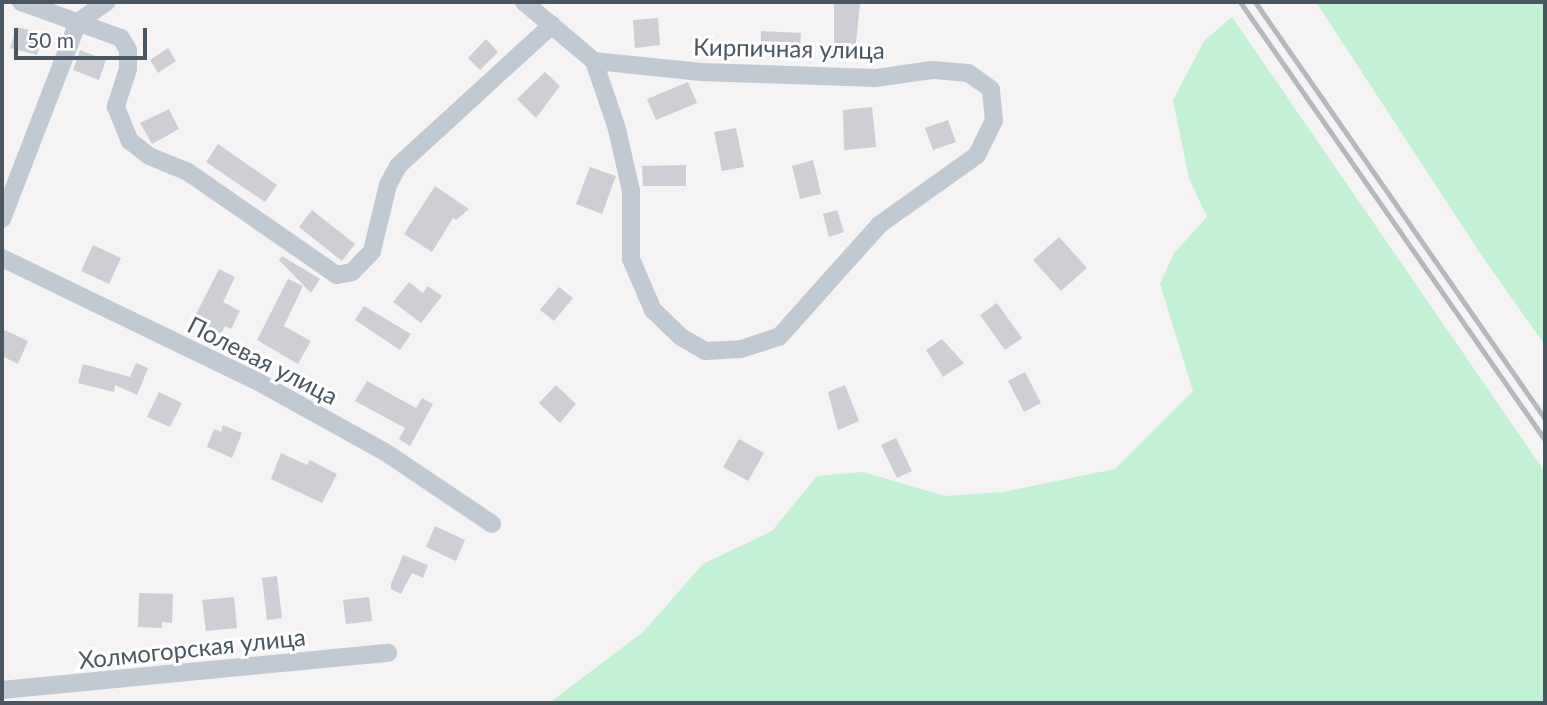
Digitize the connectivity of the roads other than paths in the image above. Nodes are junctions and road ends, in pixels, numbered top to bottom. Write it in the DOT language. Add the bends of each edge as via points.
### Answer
graph roads {
  1 [pos="21,2"];
  2 [pos="107,2"];
  3 [pos="524,2"];
  4 [pos="78,22"];
  5 [pos="552,24"];
  6 [pos="594,61"];
  7 [pos="2,219"];
  8 [pos="2,258"];
  9 [pos="492,524"];
  10 [pos="388,653"];
  11 [pos="2,690"];
  1 -- 4 [label="street"];
  2 -- 4 [label="street"];
  3 -- 5 [label="street, Кирпичная улица"];
  4 -- 5 [label="street" via="121,38 128,51 128,69 116,107 130,141 149,156 188,172 337,275 352,272 372,251 388,185 398,166"];
  4 -- 7 [label="street"];
  5 -- 6 [label="street, Кирпичная улица"];
  6 -- 6 [label="street, Кирпичная улица" via="617,129 631,191 631,259 653,310 705,352 741,349 779,337 879,225 977,155 994,120 991,89 968,73 932,70 875,78 701,72"];
  8 -- 9 [label="street, Полевая улица" via="257,381 385,452"];
  10 -- 11 [label="street, Холмогорская улица"];
}
